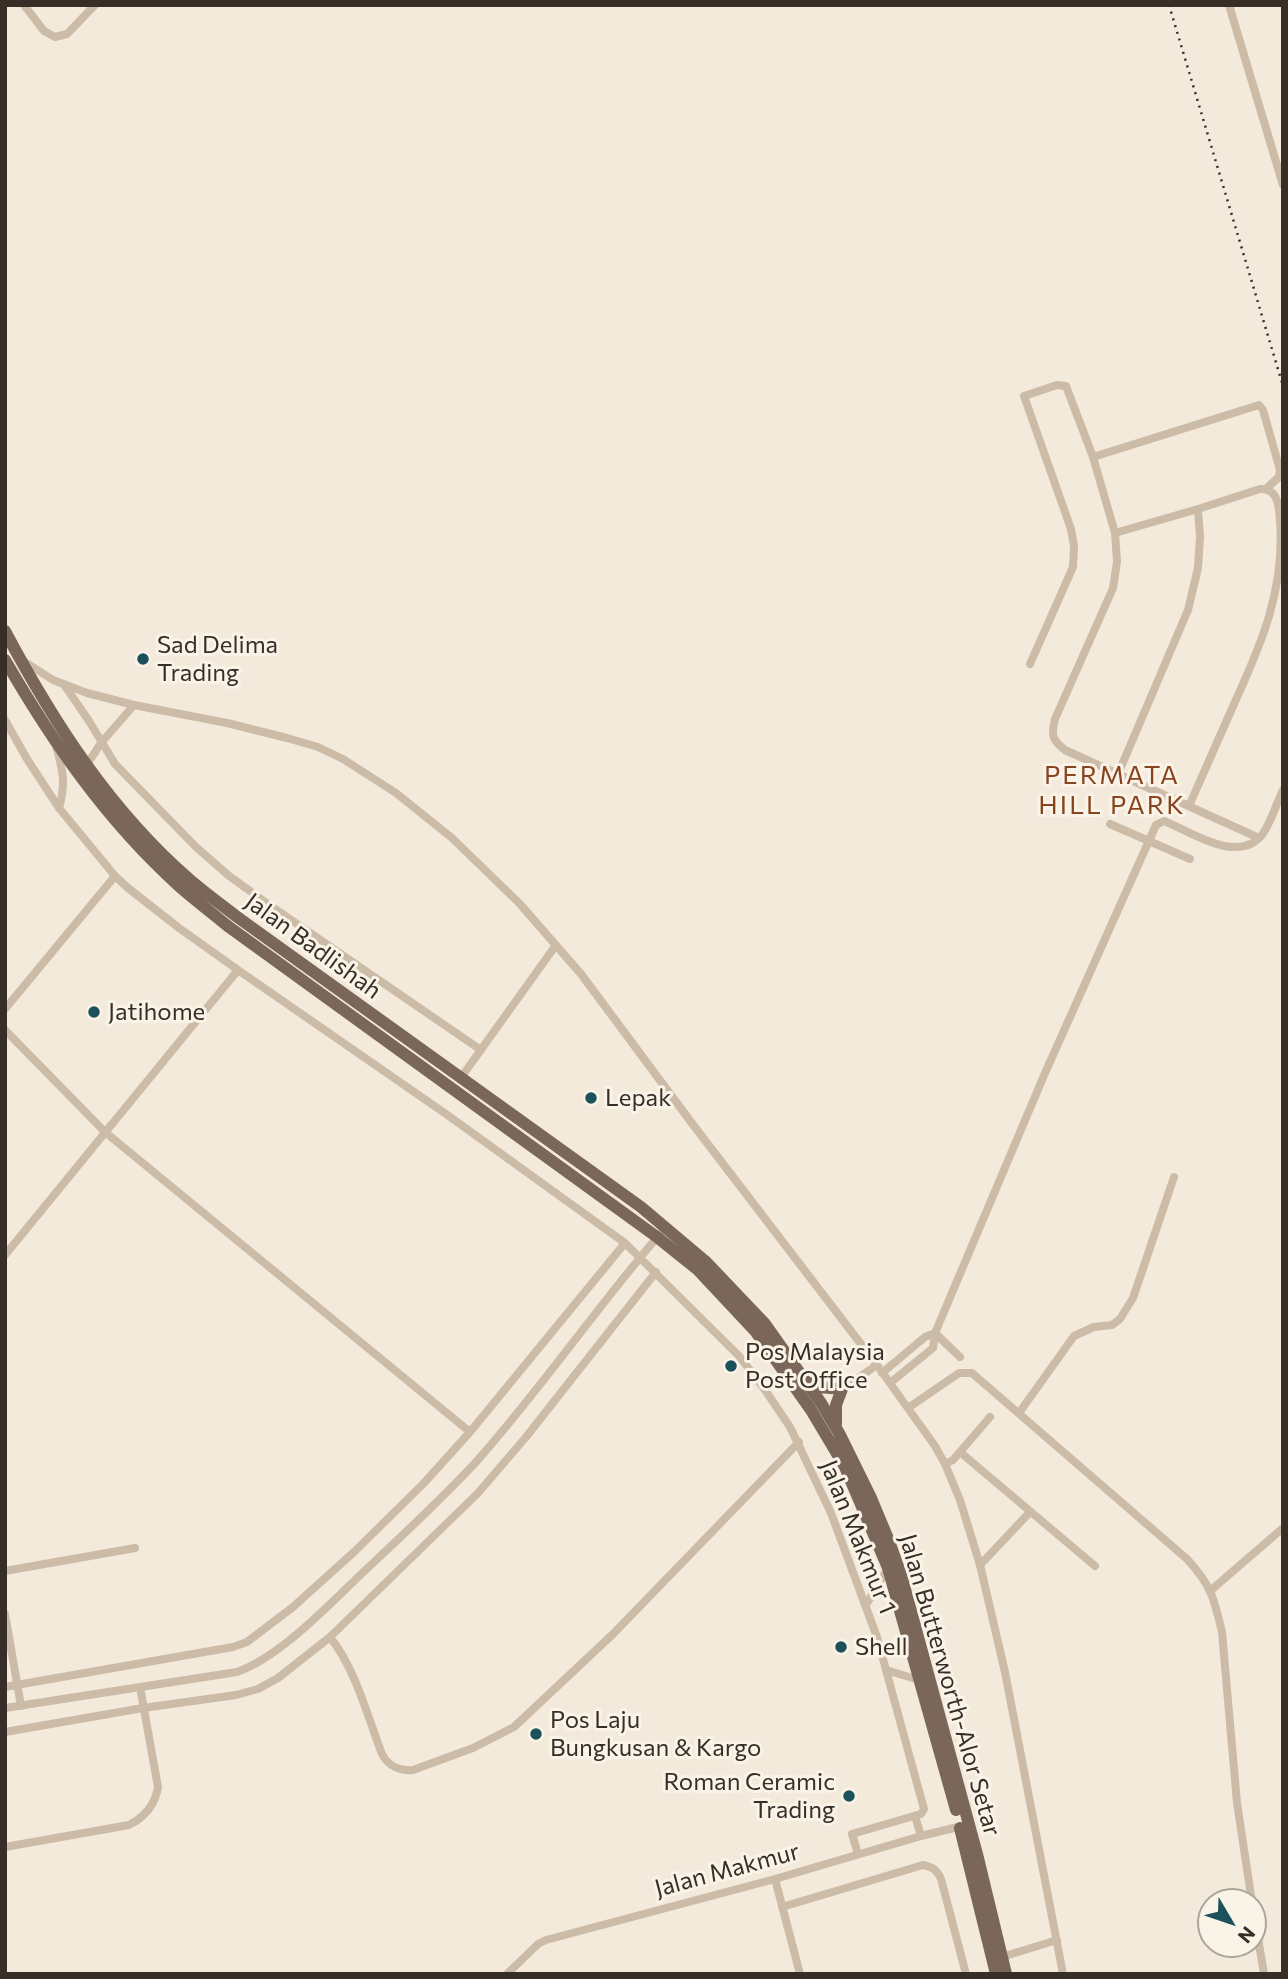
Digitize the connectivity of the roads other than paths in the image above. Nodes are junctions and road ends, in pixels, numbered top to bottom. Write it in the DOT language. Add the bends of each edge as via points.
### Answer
graph roads {
  1 [pos="24,5"];
  2 [pos="1228,5"];
  3 [pos="94,6"];
  4 [pos="1283,185"];
  5 [pos="1093,457"];
  6 [pos="1267,488"];
  7 [pos="1198,509"];
  8 [pos="1115,533"];
  9 [pos="5,631"];
  10 [pos="20,659"];
  11 [pos="5,660"];
  12 [pos="1030,664"];
  13 [pos="65,686"];
  14 [pos="134,705"];
  15 [pos="5,720"];
  16 [pos="54,741"];
  17 [pos="102,743"];
  18 [pos="86,766"];
  19 [pos="1118,774"];
  20 [pos="1283,790"];
  21 [pos="1189,806"];
  22 [pos="59,808"];
  23 [pos="1110,824"];
  24 [pos="1259,838"];
  25 [pos="1148,840"];
  26 [pos="1190,859"];
  27 [pos="116,876"];
  28 [pos="556,945"];
  29 [pos="238,970"];
  30 [pos="5,1009"];
  31 [pos="5,1030"];
  32 [pos="481,1050"];
  33 [pos="461,1078"];
  34 [pos="453,1090"];
  35 [pos="104,1132"];
  36 [pos="1174,1177"];
  37 [pos="666,1226"];
  38 [pos="657,1237"];
  39 [pos="625,1243"];
  40 [pos="5,1255"];
  41 [pos="640,1257"];
  42 [pos="656,1272"];
  43 [pos="935,1333"];
  44 [pos="960,1357"];
  45 [pos="879,1369"];
  46 [pos="807,1382"];
  47 [pos="890,1383"];
  48 [pos="842,1389"];
  49 [pos="908,1408"];
  50 [pos="1018,1413"];
  51 [pos="989,1417"];
  52 [pos="836,1428"];
  53 [pos="470,1432"];
  54 [pos="799,1442"];
  55 [pos="960,1452"];
  56 [pos="945,1464"];
  57 [pos="1030,1512"];
  58 [pos="1283,1528"];
  59 [pos="135,1548"];
  60 [pos="980,1565"];
  61 [pos="1095,1566"];
  62 [pos="888,1568"];
  63 [pos="5,1571"];
  64 [pos="1210,1591"];
  65 [pos="866,1605"];
  66 [pos="5,1614"];
  67 [pos="330,1637"];
  68 [pos="886,1670"];
  69 [pos="919,1680"];
  70 [pos="17,1685"];
  71 [pos="5,1687"];
  72 [pos="140,1687"];
  73 [pos="21,1706"];
  74 [pos="5,1708"];
  75 [pos="143,1708"];
  76 [pos="5,1732"];
  77 [pos="915,1816"];
  78 [pos="964,1825"];
  79 [pos="921,1836"];
  80 [pos="5,1847"];
  81 [pos="858,1854"];
  82 [pos="775,1879"];
  83 [pos="1250,1888"];
  84 [pos="782,1907"];
  85 [pos="1057,1940"];
  86 [pos="1002,1957"];
  87 [pos="507,1974"];
  88 [pos="800,1974"];
  89 [pos="966,1974"];
  90 [pos="996,1974"];
  91 [pos="1006,1974"];
  92 [pos="1063,1974"];
  1 -- 3 [label="street" via="44,32 55,37 67,34"];
  2 -- 4 [label="street"];
  5 -- 6 [label="street" via="1259,405 1280,470"];
  5 -- 8 [label="street"];
  5 -- 12 [label="street" via="1066,386 1024,396 1074,546 1073,567"];
  6 -- 7 [label="street"];
  6 -- 21 [label="street" via="1277,499 1280,520 1275,597 1254,660"];
  7 -- 8 [label="street"];
  7 -- 19 [label="street" via="1198,568 1188,610"];
  8 -- 19 [label="street" via="1113,588 1055,719 1053,737 1065,750"];
  9 -- 10 [label="main road, Jalan Badlishah"];
  10 -- 13 [label="street"];
  10 -- 18 [label="main road, Jalan Badlishah"];
  11 -- 16 [label="main road, Jalan Badlishah"];
  13 -- 14 [label="street"];
  13 -- 17 [label="street"];
  14 -- 17 [label="street"];
  14 -- 28 [label="street" via="287,738 343,759 396,793 452,838"];
  15 -- 22 [label="street, Jalan Makmur 1"];
  16 -- 22 [label="street" via="63,771"];
  16 -- 34 [label="main road, Jalan Badlishah" via="104,808 179,887"];
  17 -- 18 [label="street"];
  17 -- 32 [label="street" via="156,808 228,875"];
  18 -- 33 [label="main road, Jalan Badlishah" via="189,879"];
  19 -- 21 [label="street"];
  20 -- 24 [label="street"];
  21 -- 24 [label="street"];
  22 -- 27 [label="street, Jalan Makmur 1"];
  23 -- 25 [label="street"];
  24 -- 25 [label="street" via="1226,847 1164,821 1156,825"];
  25 -- 26 [label="street"];
  25 -- 43 [label="street"];
  27 -- 29 [label="street, Jalan Makmur 1"];
  27 -- 30 [label="street"];
  28 -- 32 [label="street"];
  28 -- 45 [label="street"];
  29 -- 35 [label="street"];
  29 -- 39 [label="street, Jalan Makmur 1"];
  31 -- 35 [label="street"];
  32 -- 33 [label="street"];
  33 -- 34 [label="street"];
  33 -- 37 [label="main road, Jalan Badlishah"];
  34 -- 38 [label="main road, Jalan Badlishah"];
  35 -- 40 [label="street"];
  35 -- 53 [label="street"];
  36 -- 50 [label="street" via="1137,1287 1120,1319 1074,1336"];
  37 -- 38 [label="street"];
  37 -- 46 [label="main road, Jalan Butterworth-Alor Setar" via="765,1324"];
  38 -- 41 [label="street"];
  38 -- 62 [label="main road, Jalan Butterworth-Alor Setar" via="696,1269 771,1351 845,1467"];
  39 -- 41 [label="street, Jalan Makmur 1"];
  39 -- 53 [label="street"];
  41 -- 42 [label="street, Jalan Makmur 1"];
  41 -- 72 [label="street" via="477,1460 315,1618 252,1667"];
  42 -- 54 [label="street, Jalan Makmur 1" via="738,1356"];
  42 -- 67 [label="street" via="478,1493"];
  43 -- 44 [label="street"];
  43 -- 45 [label="street"];
  43 -- 47 [label="street" via="933,1348"];
  45 -- 47 [label="street"];
  45 -- 48 [label="street"];
  46 -- 48 [label="main road"];
  46 -- 52 [label="main road, Jalan Butterworth-Alor Setar"];
  47 -- 49 [label="street"];
  48 -- 52 [label="main road"];
  49 -- 50 [label="street" via="959,1373 969,1372"];
  49 -- 56 [label="street"];
  50 -- 64 [label="street" via="1186,1559"];
  51 -- 55 [label="street"];
  52 -- 78 [label="main road, Jalan Butterworth-Alor Setar" via="871,1498 902,1578"];
  53 -- 70 [label="street" via="354,1552 247,1642"];
  54 -- 65 [label="street, Jalan Makmur 1"];
  54 -- 67 [label="street" via="531,1712 514,1727 472,1748 413,1770 389,1763 354,1679"];
  55 -- 56 [label="street"];
  55 -- 57 [label="street"];
  56 -- 60 [label="street"];
  57 -- 60 [label="street"];
  57 -- 61 [label="street"];
  58 -- 64 [label="street"];
  59 -- 63 [label="street"];
  60 -- 85 [label="street"];
  62 -- 65 [label="street"];
  62 -- 69 [label="main road, Jalan Butterworth-Alor Setar"];
  64 -- 83 [label="street" via="1222,1632 1237,1802"];
  65 -- 68 [label="street, Jalan Makmur 1"];
  66 -- 70 [label="street"];
  67 -- 75 [label="street" via="258,1689"];
  68 -- 69 [label="street"];
  68 -- 77 [label="street, Jalan Makmur 1" via="924,1809"];
  69 -- 78 [label="main road, Jalan Butterworth-Alor Setar"];
  70 -- 71 [label="street"];
  70 -- 73 [label="street"];
  72 -- 73 [label="street"];
  72 -- 75 [label="street"];
  73 -- 74 [label="street"];
  75 -- 76 [label="street"];
  75 -- 80 [label="street" via="158,1787 140,1820"];
  77 -- 79 [label="street"];
  77 -- 81 [label="street" via="852,1834"];
  78 -- 79 [label="street, Jalan Makmur"];
  78 -- 86 [label="main road, Jalan Butterworth-Alor Setar"];
  78 -- 90 [label="main road, Jalan Butterworth-Alor Setar"];
  79 -- 81 [label="street, Jalan Makmur"];
  81 -- 82 [label="street, Jalan Makmur"];
  82 -- 84 [label="street"];
  82 -- 87 [label="street, Jalan Makmur" via="546,1940"];
  84 -- 88 [label="street"];
  84 -- 89 [label="street" via="931,1866 941,1879"];
  85 -- 86 [label="street"];
  85 -- 92 [label="street"];
  86 -- 91 [label="main road, Jalan Butterworth-Alor Setar"];
}
